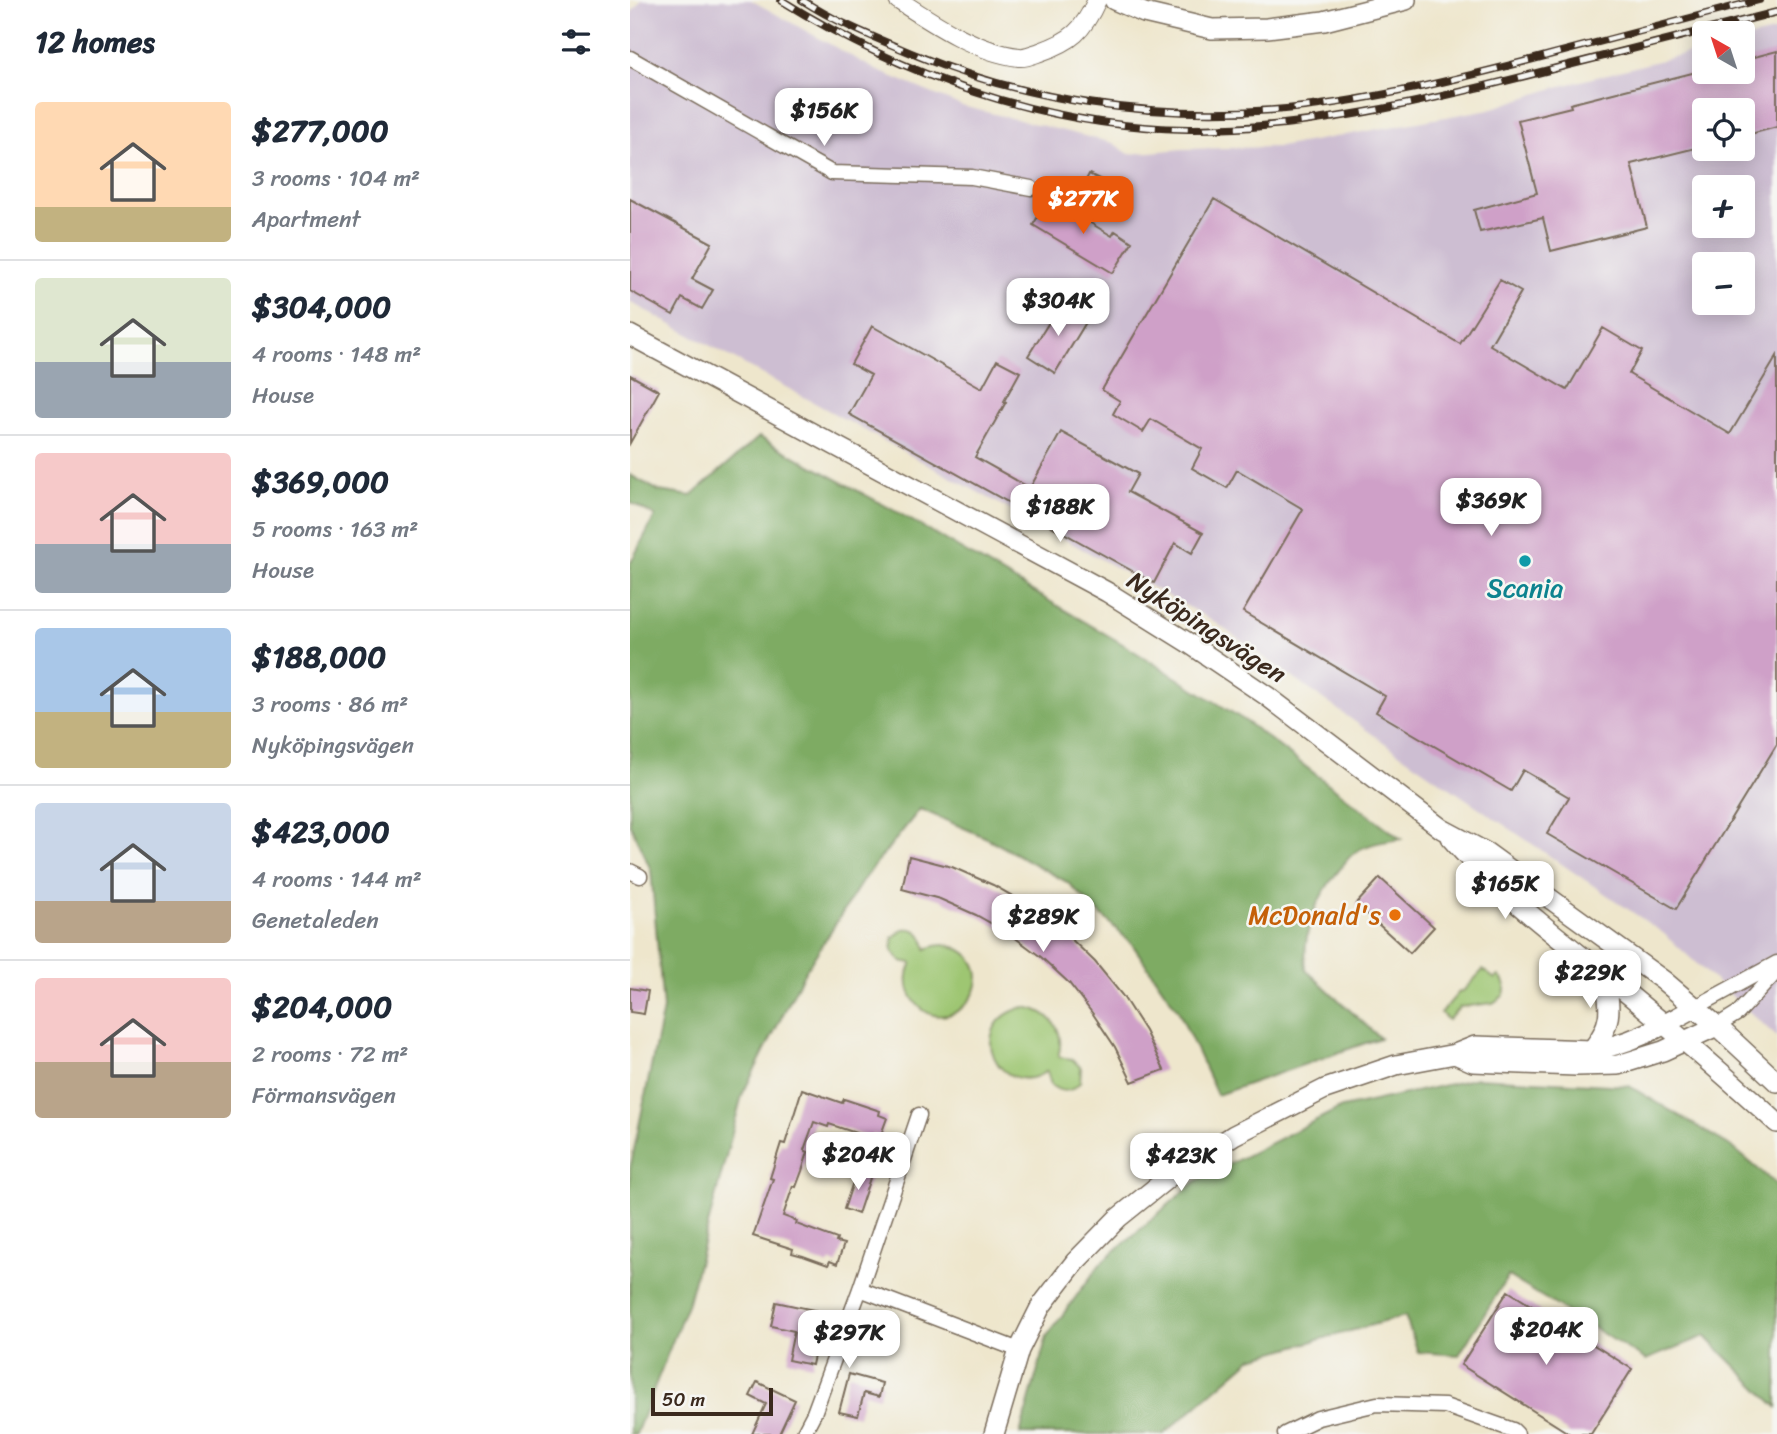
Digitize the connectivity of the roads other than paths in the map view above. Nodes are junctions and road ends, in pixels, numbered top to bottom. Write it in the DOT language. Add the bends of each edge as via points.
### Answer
graph roads {
  1 [pos="898,0"];
  2 [pos="1097,0"];
  3 [pos="1114,0"];
  4 [pos="1406,0"];
  5 [pos="630,58"];
  6 [pos="1031,188"];
  7 [pos="630,335"];
  8 [pos="1442,829"];
  9 [pos="1777,963"];
  10 [pos="1777,971"];
  11 [pos="1605,975"];
  12 [pos="1696,1007"];
  13 [pos="1665,1024"];
  14 [pos="1717,1026"];
  15 [pos="1686,1041"];
  16 [pos="1592,1050"];
  17 [pos="1455,1054"];
  18 [pos="1777,1082"];
  19 [pos="919,1115"];
  20 [pos="1777,1124"];
  21 [pos="860,1289"];
  22 [pos="1019,1350"];
  23 [pos="803,1434"];
  24 [pos="994,1434"];
  25 [pos="1286,1434"];
  26 [pos="1517,1434"];
  1 -- 2 [label="street" via="964,38 1022,58 1064,43 1088,20"];
  3 -- 4 [label="main road" via="1144,13 1212,29 1324,20"];
  5 -- 6 [label="street" via="832,173 972,177"];
  7 -- 8 [label="main road, Nyköpingsvägen" via="1107,592 1267,696"];
  8 -- 11 [label="main road, Nyköpingsvägen" via="1517,905"];
  8 -- 12 [label="main road, Nyköpingsvägen" via="1488,853"];
  9 -- 12 [label="street"];
  10 -- 14 [label="street" via="1738,1013"];
  11 -- 13 [label="main road, Nyköpingsvägen"];
  11 -- 16 [label="main road" via="1611,1010 1604,1034"];
  12 -- 13 [label="main road"];
  12 -- 14 [label="main road, Nyköpingsvägen"];
  13 -- 15 [label="main road, Nyköpingsvägen"];
  13 -- 16 [label="main road" via="1627,1042"];
  14 -- 15 [label="main road"];
  14 -- 18 [label="main road, Nyköpingsvägen"];
  15 -- 17 [label="main road" via="1631,1063 1601,1067 1473,1062"];
  15 -- 20 [label="main road, Nyköpingsvägen"];
  16 -- 17 [label="main road" via="1475,1045"];
  17 -- 22 [label="main road" via="1396,1065 1325,1089 1234,1135 1169,1177 1118,1217 1075,1262 1041,1306"];
  19 -- 21 [label="street"];
  21 -- 22 [label="street"];
  21 -- 23 [label="street"];
  22 -- 24 [label="main road"];
  25 -- 26 [label="street" via="1318,1418 1377,1404 1445,1406"];
}
